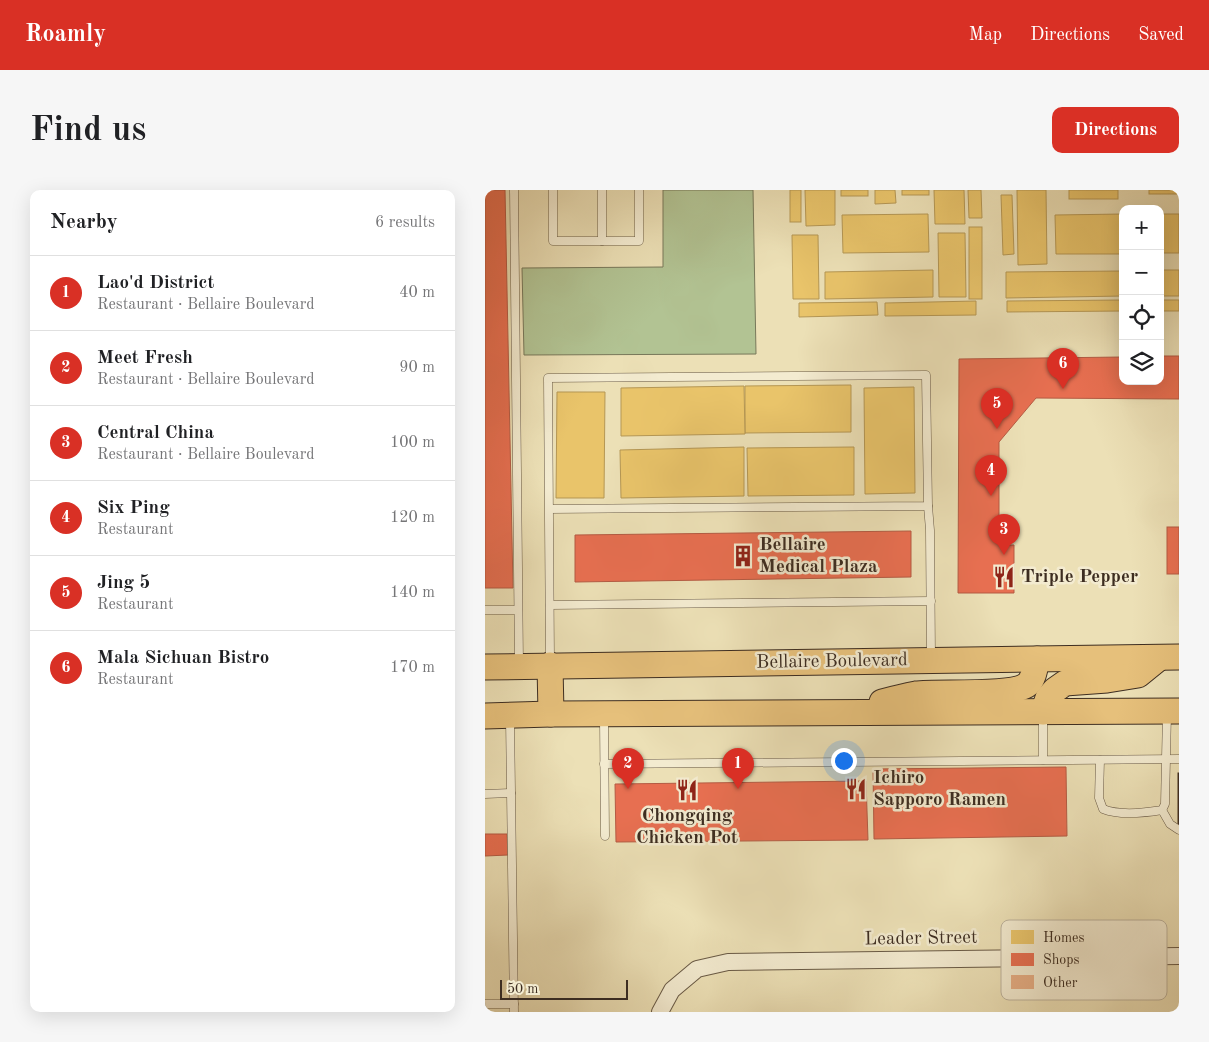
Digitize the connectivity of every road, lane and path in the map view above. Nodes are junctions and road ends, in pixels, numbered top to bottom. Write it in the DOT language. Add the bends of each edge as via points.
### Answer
graph roads {
  1 [pos="514,190"];
  2 [pos="553,190"];
  3 [pos="603,190"];
  4 [pos="639,190"];
  5 [pos="603,241"];
  6 [pos="928,506"];
  7 [pos="549,509"];
  8 [pos="931,601"];
  9 [pos="549,605"];
  10 [pos="485,610"];
  11 [pos="518,610"];
  12 [pos="1169,658"];
  13 [pos="1037,659"];
  14 [pos="931,660"];
  15 [pos="519,665"];
  16 [pos="550,665"];
  17 [pos="485,666"];
  18 [pos="1173,711"];
  19 [pos="836,712"];
  20 [pos="1043,712"];
  21 [pos="551,714"];
  22 [pos="604,714"];
  23 [pos="510,715"];
  24 [pos="485,716"];
  25 [pos="1167,759"];
  26 [pos="1179,759"];
  27 [pos="1043,760"];
  28 [pos="1100,760"];
  29 [pos="604,764"];
  30 [pos="485,794"];
  31 [pos="511,794"];
  32 [pos="1161,810"];
  33 [pos="1179,830"];
  34 [pos="605,836"];
  35 [pos="1001,958"];
  36 [pos="485,1004"];
  37 [pos="514,1008"];
  38 [pos="660,1012"];
  1 -- 11 [label="lane"];
  2 -- 5 [label="lane" via="553,241"];
  3 -- 5 [label="lane"];
  4 -- 5 [label="lane" via="639,241"];
  6 -- 7 [label="lane"];
  6 -- 7 [label="lane" via="926,375 907,375 548,378"];
  6 -- 8 [label="lane"];
  7 -- 9 [label="lane"];
  8 -- 9 [label="lane"];
  8 -- 14 [label="lane"];
  9 -- 16 [label="lane"];
  10 -- 11 [label="lane"];
  11 -- 15 [label="lane"];
  12 -- 13 [label="main road, Bellaire Boulevard"];
  12 -- 20 [label="main road" via="1138,675 1065,683 1047,698"];
  13 -- 14 [label="main road, Bellaire Boulevard"];
  13 -- 19 [label="main road" via="1034,675 1027,685 1015,690 916,694"];
  14 -- 16 [label="main road, Bellaire Boulevard"];
  15 -- 16 [label="main road, Bellaire Boulevard"];
  15 -- 17 [label="main road, Bellaire Boulevard"];
  16 -- 21 [label="main road"];
  18 -- 20 [label="main road"];
  18 -- 25 [label="lane"];
  19 -- 20 [label="main road"];
  19 -- 22 [label="main road"];
  20 -- 27 [label="lane"];
  21 -- 22 [label="main road"];
  21 -- 23 [label="main road"];
  22 -- 29 [label="lane"];
  23 -- 24 [label="main road"];
  23 -- 31 [label="lane"];
  25 -- 26 [label="lane"];
  25 -- 28 [label="lane"];
  25 -- 32 [label="lane" via="1165,804"];
  27 -- 28 [label="lane"];
  27 -- 29 [label="lane"];
  28 -- 32 [label="lane" via="1099,798 1103,809 1111,813"];
  29 -- 34 [label="lane"];
  30 -- 31 [label="lane"];
  31 -- 37 [label="lane"];
  32 -- 33 [label="lane" via="1170,824"];
  35 -- 38 [label="street, Leader Street" via="728,962 697,969 672,990"];
  36 -- 37 [label="lane"];
}
